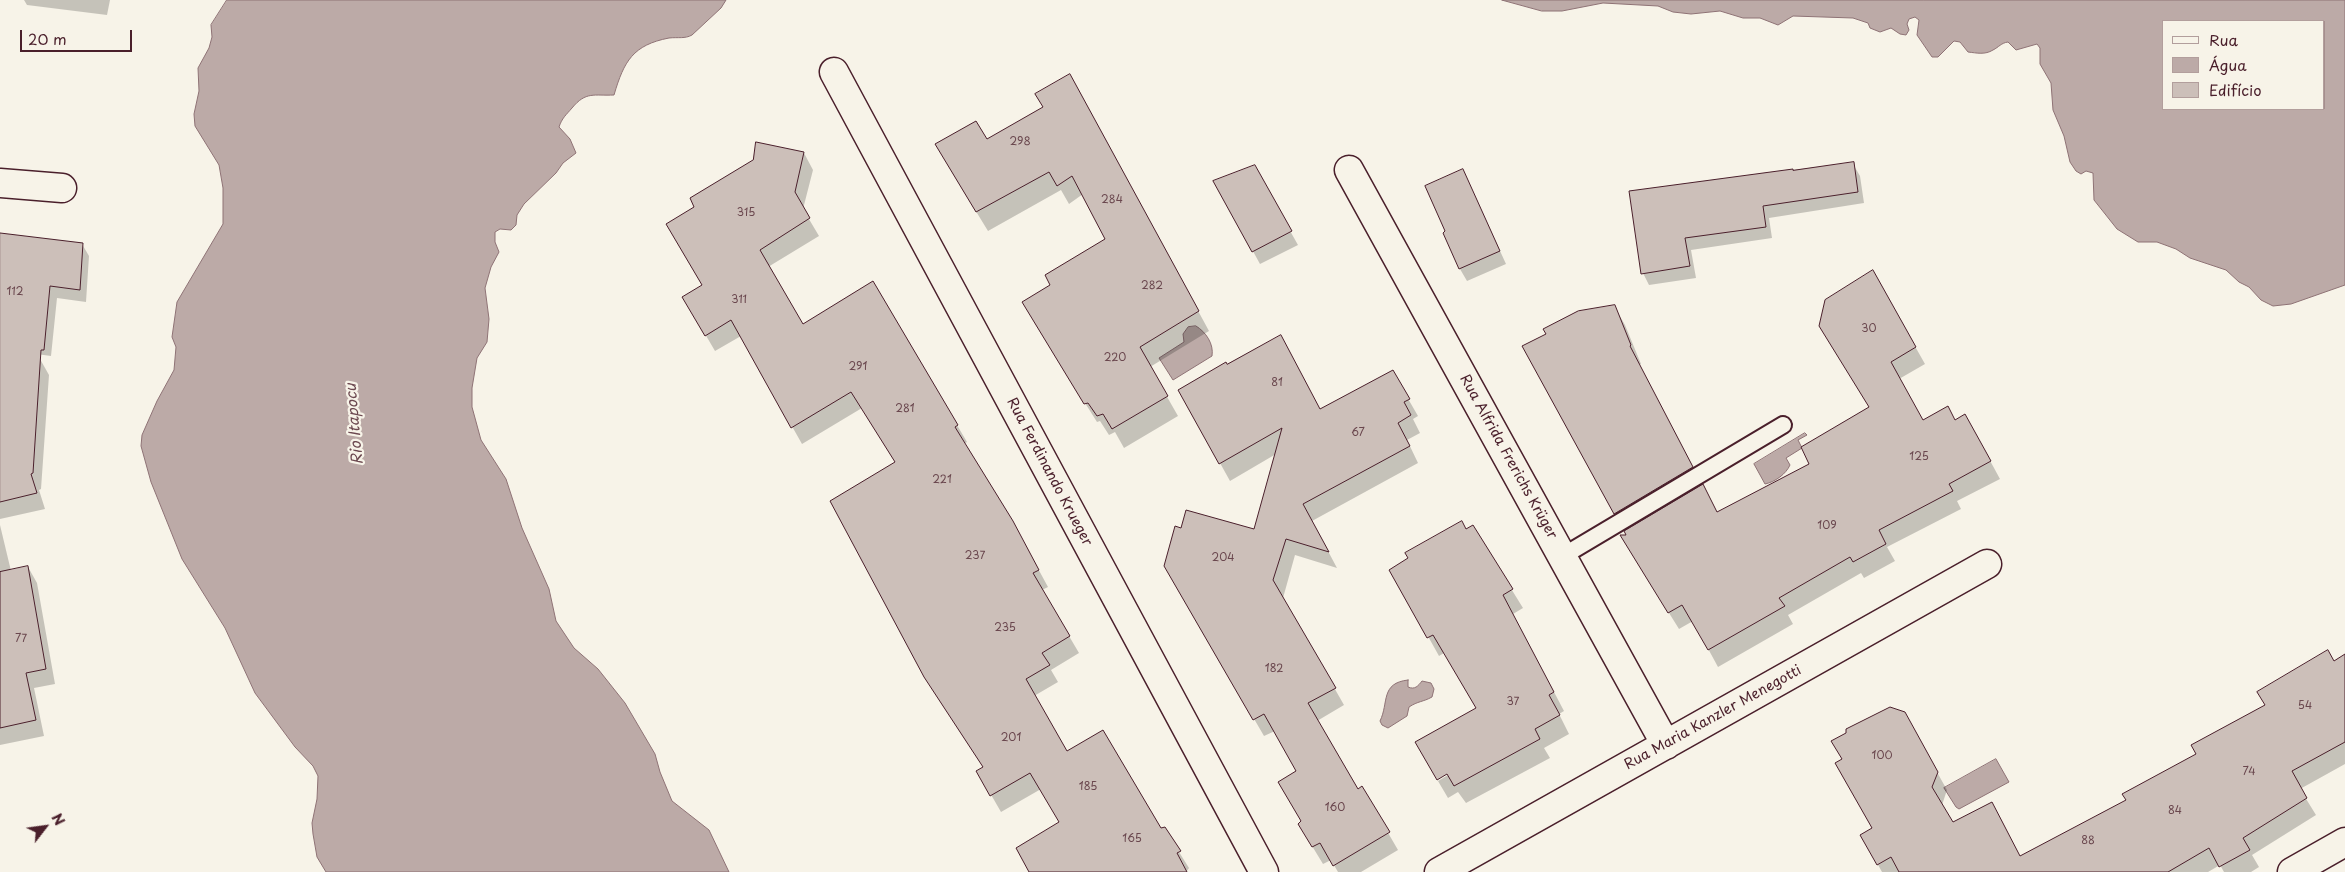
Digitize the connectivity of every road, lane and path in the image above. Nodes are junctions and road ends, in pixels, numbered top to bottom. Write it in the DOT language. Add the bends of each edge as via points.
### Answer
graph roads {
  1 [pos="834,72"];
  2 [pos="1349,170"];
  3 [pos="0,183"];
  4 [pos="62,188"];
  5 [pos="1783,425"];
  6 [pos="1563,556"];
  7 [pos="1987,564"];
  8 [pos="1666,745"];
  9 [pos="2345,842"];
  10 [pos="1264,872"];
  11 [pos="1439,872"];
  12 [pos="2292,872"];
  1 -- 10 [label="street, Rua Ferdinando Krueger"];
  2 -- 6 [label="street, Rua Alfrida Frerichs Krüger"];
  3 -- 4 [label="street"];
  5 -- 6 [label="lane"];
  6 -- 8 [label="street, Rua Alfrida Frerichs Krüger"];
  7 -- 8 [label="street, Rua Maria Kanzler Menegotti"];
  8 -- 11 [label="street, Rua Maria Kanzler Menegotti"];
  9 -- 12 [label="street"];
}
